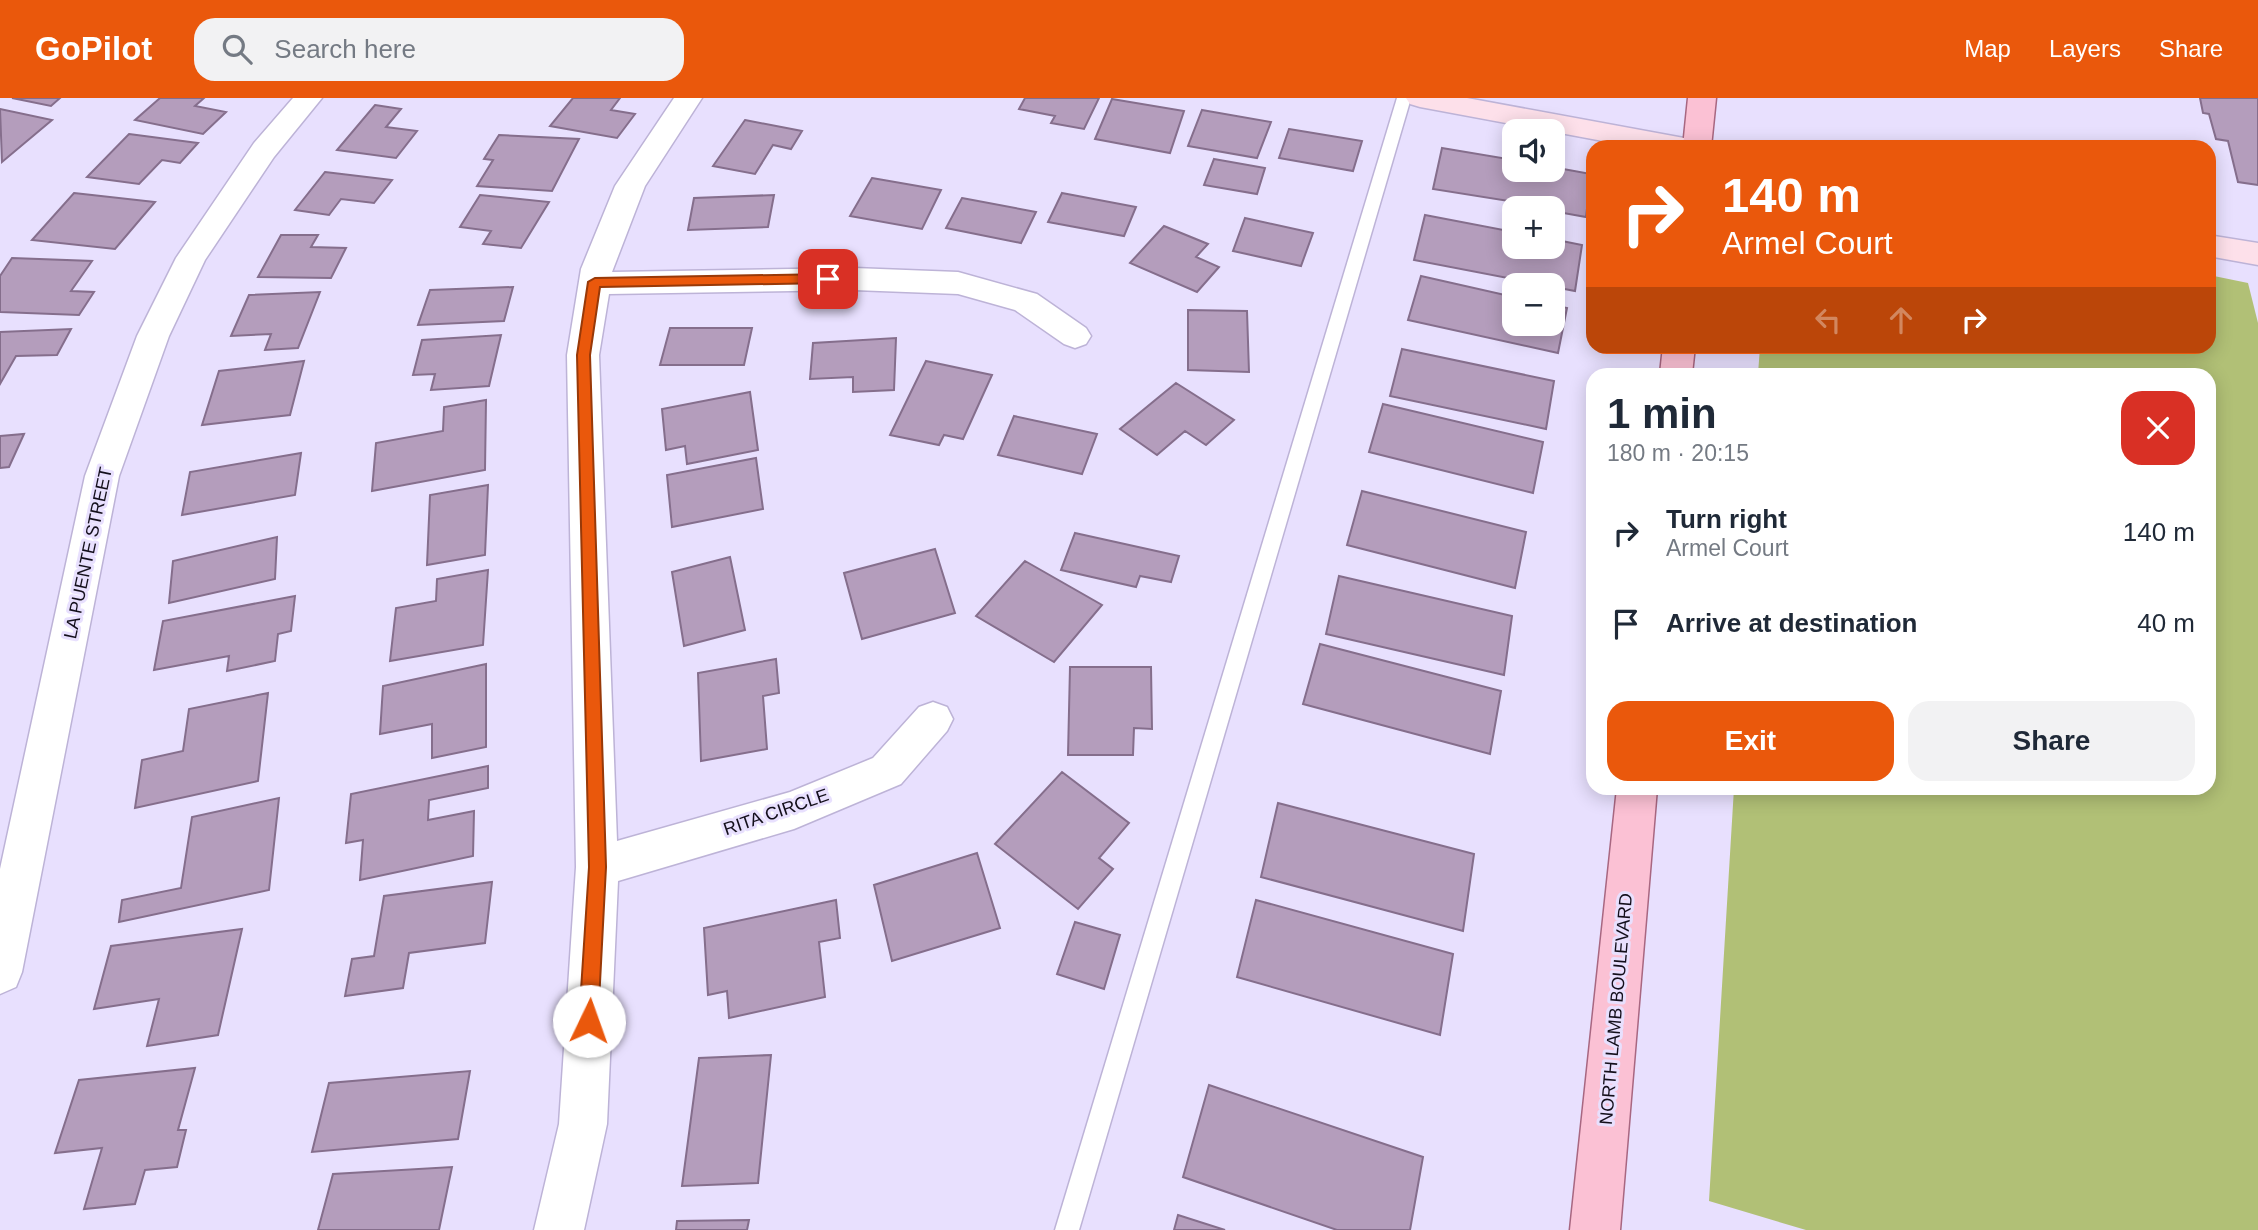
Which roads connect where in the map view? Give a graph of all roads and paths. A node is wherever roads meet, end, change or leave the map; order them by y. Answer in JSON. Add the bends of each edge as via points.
{"nodes":[{"id":1,"x":308,"y":98,"type":"edge"},
{"id":2,"x":688,"y":98,"type":"edge"},
{"id":3,"x":1404,"y":98,"type":"edge"},
{"id":4,"x":1420,"y":98,"type":"edge"},
{"id":5,"x":1702,"y":98,"type":"edge"},
{"id":6,"x":1646,"y":140,"type":"edge"},
{"id":7,"x":1699,"y":140,"type":"edge"},
{"id":8,"x":2216,"y":246,"type":"edge"},
{"id":9,"x":2258,"y":254,"type":"edge"},
{"id":10,"x":595,"y":282,"type":"junction"},
{"id":11,"x":1075,"y":336,"type":"dead end"},
{"id":12,"x":933,"y":719,"type":"dead end"},
{"id":13,"x":1636,"y":795,"type":"edge"},
{"id":14,"x":597,"y":867,"type":"junction"},
{"id":15,"x":0,"y":972,"type":"edge"},
{"id":16,"x":559,"y":1230,"type":"edge"},
{"id":17,"x":1067,"y":1230,"type":"edge"},
{"id":18,"x":1595,"y":1230,"type":"edge"}],
"edges":[{"from":1,"to":15,"type":"street","name":"LA PUENTE STREET","via":[[264,150],[191,258],[153,336],[102,476]]},
{"from":2,"to":10,"type":"street","via":[[631,186]]},
{"from":3,"to":17,"type":"lane"},
{"from":4,"to":6,"type":"street"},
{"from":5,"to":7,"type":"main road"},
{"from":8,"to":9,"type":"street"},
{"from":10,"to":11,"type":"street","via":[[854,279],[958,283],[1026,302]]},
{"from":10,"to":14,"type":"street","via":[[583,355]]},
{"from":12,"to":14,"type":"street","name":"RITA CIRCLE","via":[[887,771],[794,810]]},
{"from":13,"to":18,"type":"main road","name":"NORTH LAMB BOULEVARD"},
{"from":14,"to":16,"type":"street","via":[[583,1124]]}]}
